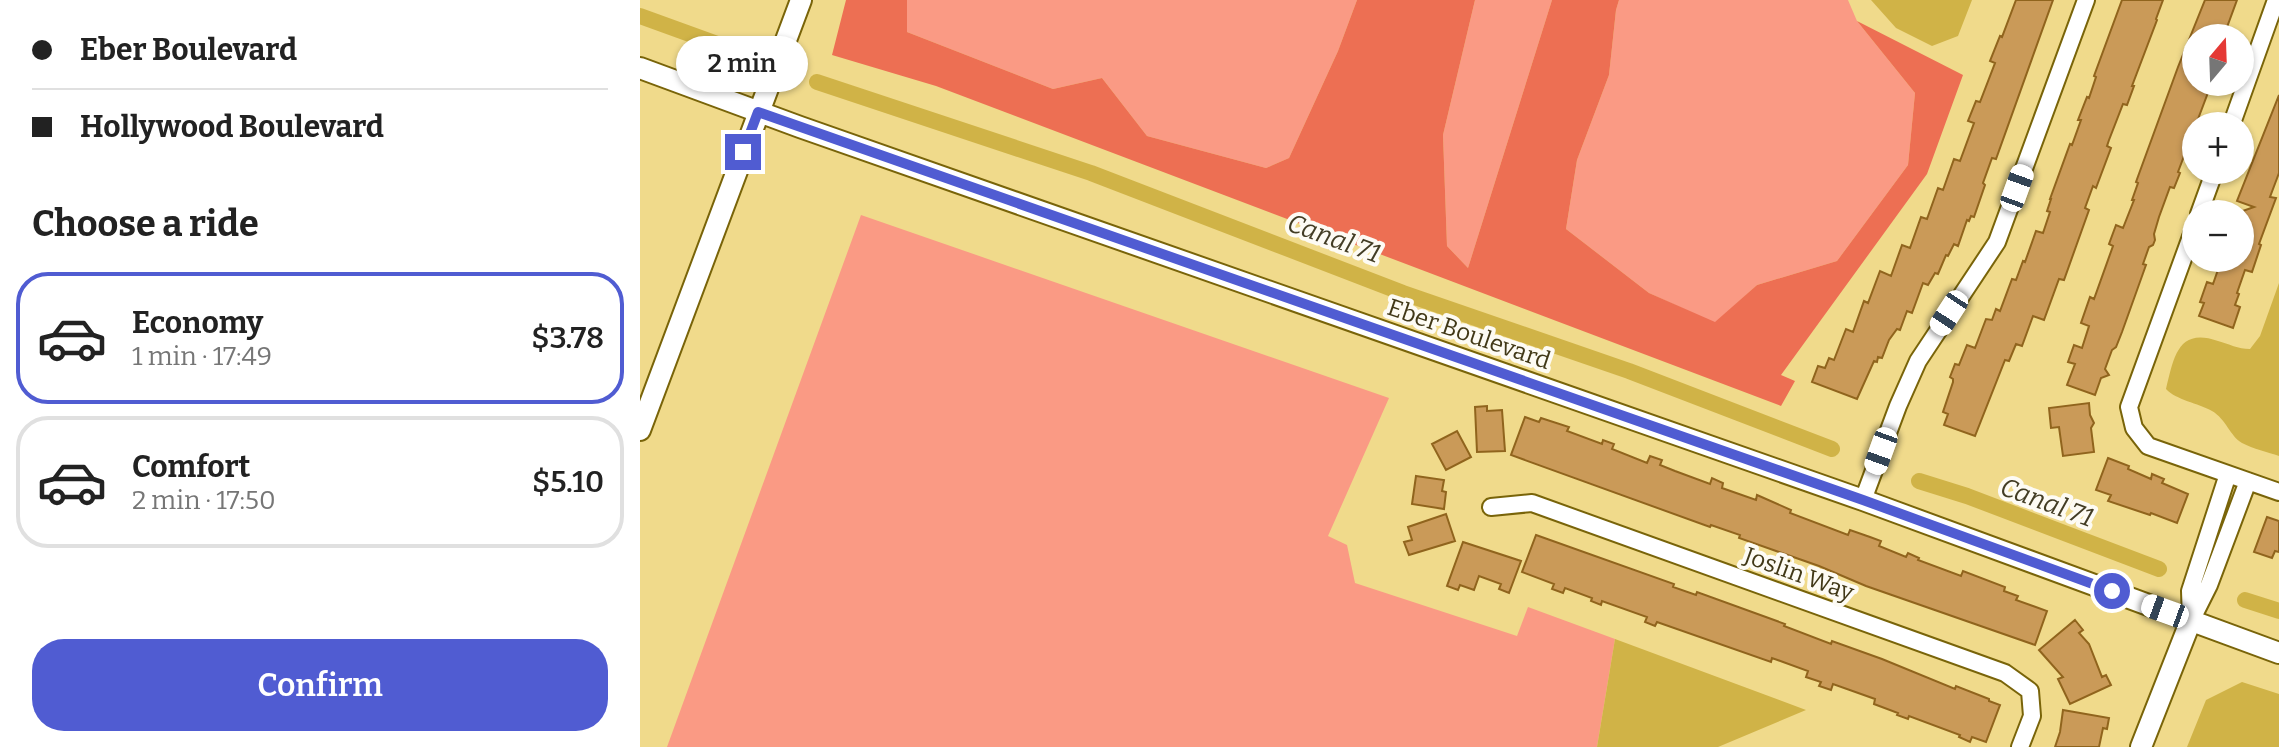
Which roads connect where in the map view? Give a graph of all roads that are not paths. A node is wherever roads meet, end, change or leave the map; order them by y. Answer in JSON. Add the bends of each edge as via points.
{"nodes":[{"id":1,"x":801,"y":0,"type":"edge"},
{"id":2,"x":2086,"y":0,"type":"edge"},
{"id":3,"x":2276,"y":0,"type":"edge"},
{"id":4,"x":640,"y":68,"type":"edge"},
{"id":5,"x":758,"y":112,"type":"junction"},
{"id":6,"x":2236,"y":112,"type":"edge"},
{"id":7,"x":2182,"y":261,"type":"edge"},
{"id":8,"x":640,"y":430,"type":"edge"},
{"id":9,"x":2228,"y":474,"type":"junction"},
{"id":10,"x":2248,"y":481,"type":"junction"},
{"id":11,"x":2279,"y":492,"type":"edge"},
{"id":12,"x":1863,"y":500,"type":"junction"},
{"id":13,"x":1491,"y":507,"type":"dead end"},
{"id":14,"x":2191,"y":620,"type":"junction"},
{"id":15,"x":2279,"y":653,"type":"edge"},
{"id":16,"x":2020,"y":747,"type":"edge"},
{"id":17,"x":2141,"y":747,"type":"edge"}],
"edges":[{"from":1,"to":5,"type":"street"},
{"from":2,"to":12,"type":"street","via":[[1997,242],[1918,361]]},
{"from":3,"to":6,"type":"street"},
{"from":4,"to":5,"type":"street","name":"Eber Boulevard"},
{"from":5,"to":8,"type":"street"},
{"from":5,"to":12,"type":"street","name":"Eber Boulevard"},
{"from":7,"to":9,"type":"street","via":[[2129,407],[2134,428],[2148,446]]},
{"from":9,"to":10,"type":"street"},
{"from":9,"to":14,"type":"street","via":[[2190,591]]},
{"from":10,"to":11,"type":"street"},
{"from":10,"to":14,"type":"street"},
{"from":12,"to":14,"type":"street","name":"Eber Boulevard"},
{"from":13,"to":16,"type":"street","name":"Joslin Way","via":[[1532,503],[2005,673],[2030,691],[2032,716]]},
{"from":14,"to":15,"type":"street","name":"Eber Boulevard"},
{"from":14,"to":17,"type":"street"}]}
